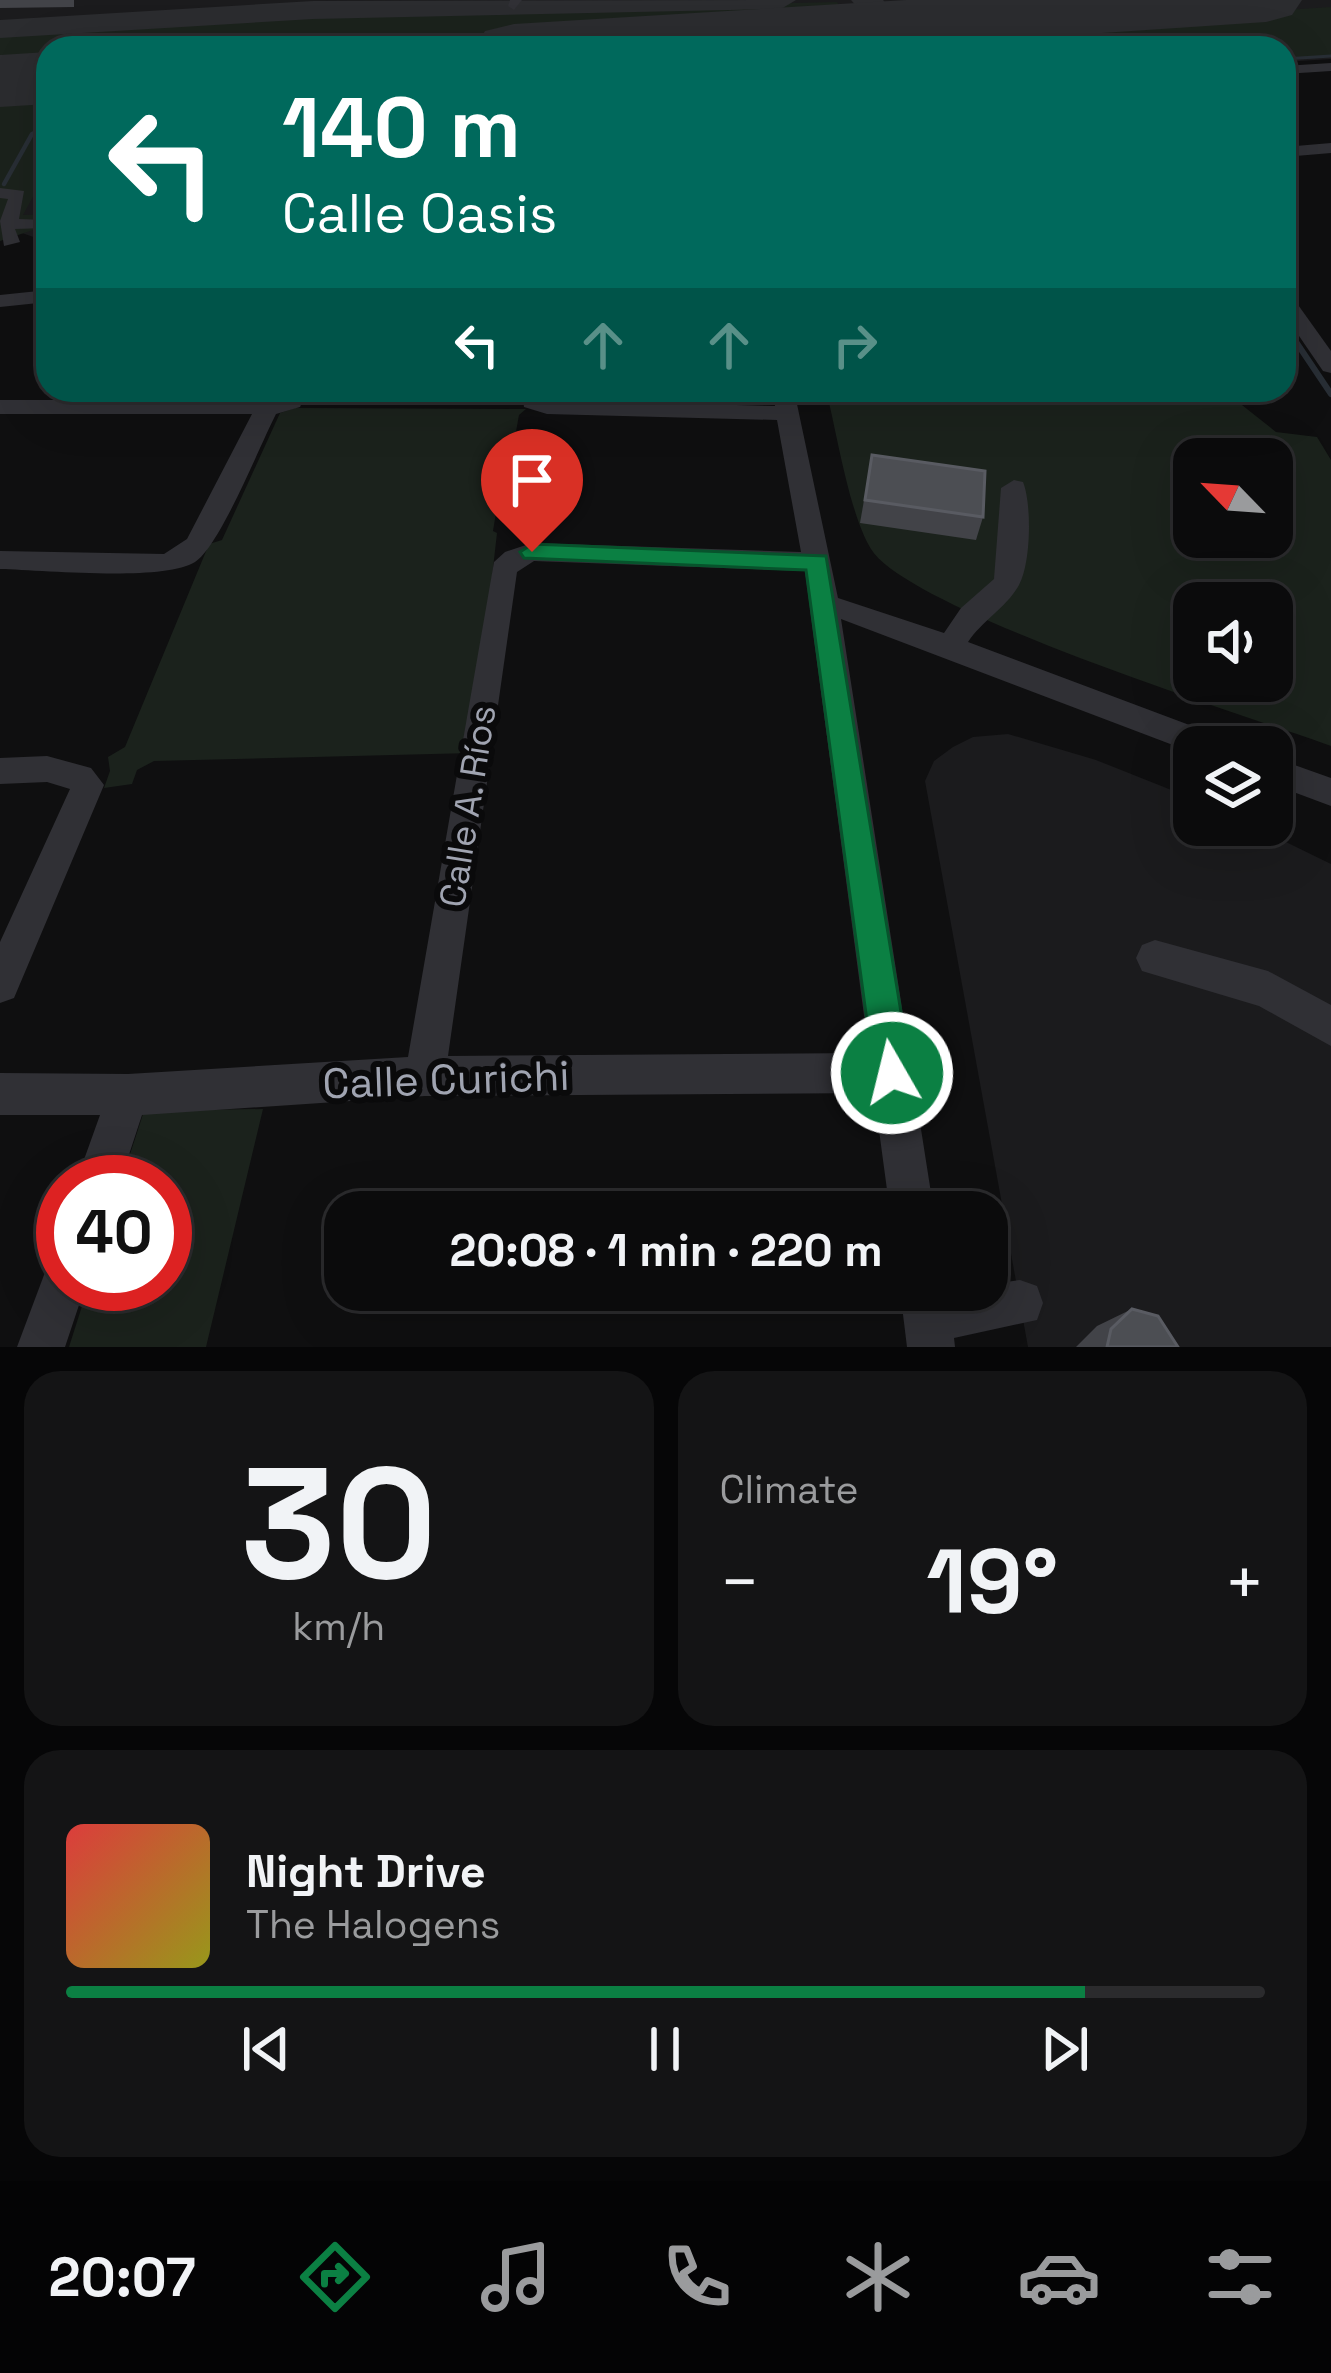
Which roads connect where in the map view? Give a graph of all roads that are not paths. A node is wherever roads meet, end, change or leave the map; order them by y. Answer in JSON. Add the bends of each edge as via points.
{"nodes":[{"id":1,"x":1331,"y":67,"type":"edge"},
{"id":2,"x":1296,"y":69,"type":"edge"},
{"id":3,"x":1331,"y":148,"type":"edge"},
{"id":4,"x":1296,"y":151,"type":"edge"},
{"id":5,"x":0,"y":193,"type":"edge"},
{"id":6,"x":36,"y":226,"type":"edge"},
{"id":7,"x":36,"y":298,"type":"edge"},
{"id":8,"x":0,"y":302,"type":"edge"},
{"id":9,"x":1296,"y":308,"type":"edge"},
{"id":10,"x":1296,"y":316,"type":"edge"},
{"id":11,"x":1331,"y":317,"type":"edge"},
{"id":12,"x":1331,"y":366,"type":"edge"},
{"id":13,"x":204,"y":402,"type":"edge"},
{"id":14,"x":284,"y":402,"type":"edge"},
{"id":15,"x":541,"y":402,"type":"edge"},
{"id":16,"x":784,"y":402,"type":"edge"},
{"id":17,"x":0,"y":407,"type":"edge"},
{"id":18,"x":1014,"y":488,"type":"dead end"},
{"id":19,"x":0,"y":560,"type":"edge"},
{"id":20,"x":817,"y":562,"type":"junction"},
{"id":21,"x":824,"y":604,"type":"junction"},
{"id":22,"x":950,"y":647,"type":"junction"},
{"id":23,"x":1173,"y":732,"type":"edge"},
{"id":24,"x":0,"y":771,"type":"edge"},
{"id":25,"x":1293,"y":778,"type":"edge"},
{"id":26,"x":1331,"y":792,"type":"edge"},
{"id":27,"x":1155,"y":958,"type":"dead end"},
{"id":28,"x":0,"y":985,"type":"edge"},
{"id":29,"x":1331,"y":1027,"type":"edge"},
{"id":30,"x":892,"y":1073,"type":"junction"},
{"id":31,"x":425,"y":1076,"type":"junction"},
{"id":32,"x":0,"y":1094,"type":"edge"},
{"id":33,"x":128,"y":1095,"type":"junction"},
{"id":34,"x":107,"y":1155,"type":"edge"},
{"id":35,"x":909,"y":1191,"type":"edge"},
{"id":36,"x":1020,"y":1303,"type":"dead end"},
{"id":37,"x":53,"y":1311,"type":"edge"},
{"id":38,"x":927,"y":1318,"type":"edge"},
{"id":39,"x":41,"y":1347,"type":"edge"}],
"edges":[{"from":1,"to":2,"type":"street"},
{"from":3,"to":4,"type":"street"},
{"from":5,"to":6,"type":"street","via":[[18,195],[11,233]]},
{"from":7,"to":8,"type":"street"},
{"from":9,"to":11,"type":"street"},
{"from":10,"to":12,"type":"street"},
{"from":13,"to":17,"type":"street"},
{"from":14,"to":19,"type":"street","via":[[185,556]]},
{"from":15,"to":16,"type":"street"},
{"from":16,"to":20,"type":"street"},
{"from":18,"to":22,"type":"street","via":[[1006,584]]},
{"from":20,"to":21,"type":"street"},
{"from":20,"to":31,"type":"street","name":"Calle A. Ríos","via":[[532,552],[504,569]]},
{"from":21,"to":22,"type":"street"},
{"from":21,"to":30,"type":"street"},
{"from":22,"to":23,"type":"street"},
{"from":24,"to":28,"type":"street","via":[[78,773],[88,785]]},
{"from":25,"to":26,"type":"street"},
{"from":27,"to":29,"type":"street","via":[[1268,990]]},
{"from":30,"to":31,"type":"street","name":"Calle Curichi"},
{"from":30,"to":35,"type":"street"},
{"from":31,"to":33,"type":"street","name":"Calle Curichi"},
{"from":32,"to":33,"type":"street","name":"Calle Curichi"},
{"from":33,"to":34,"type":"street"},
{"from":36,"to":38,"type":"street"},
{"from":37,"to":39,"type":"street"}]}
